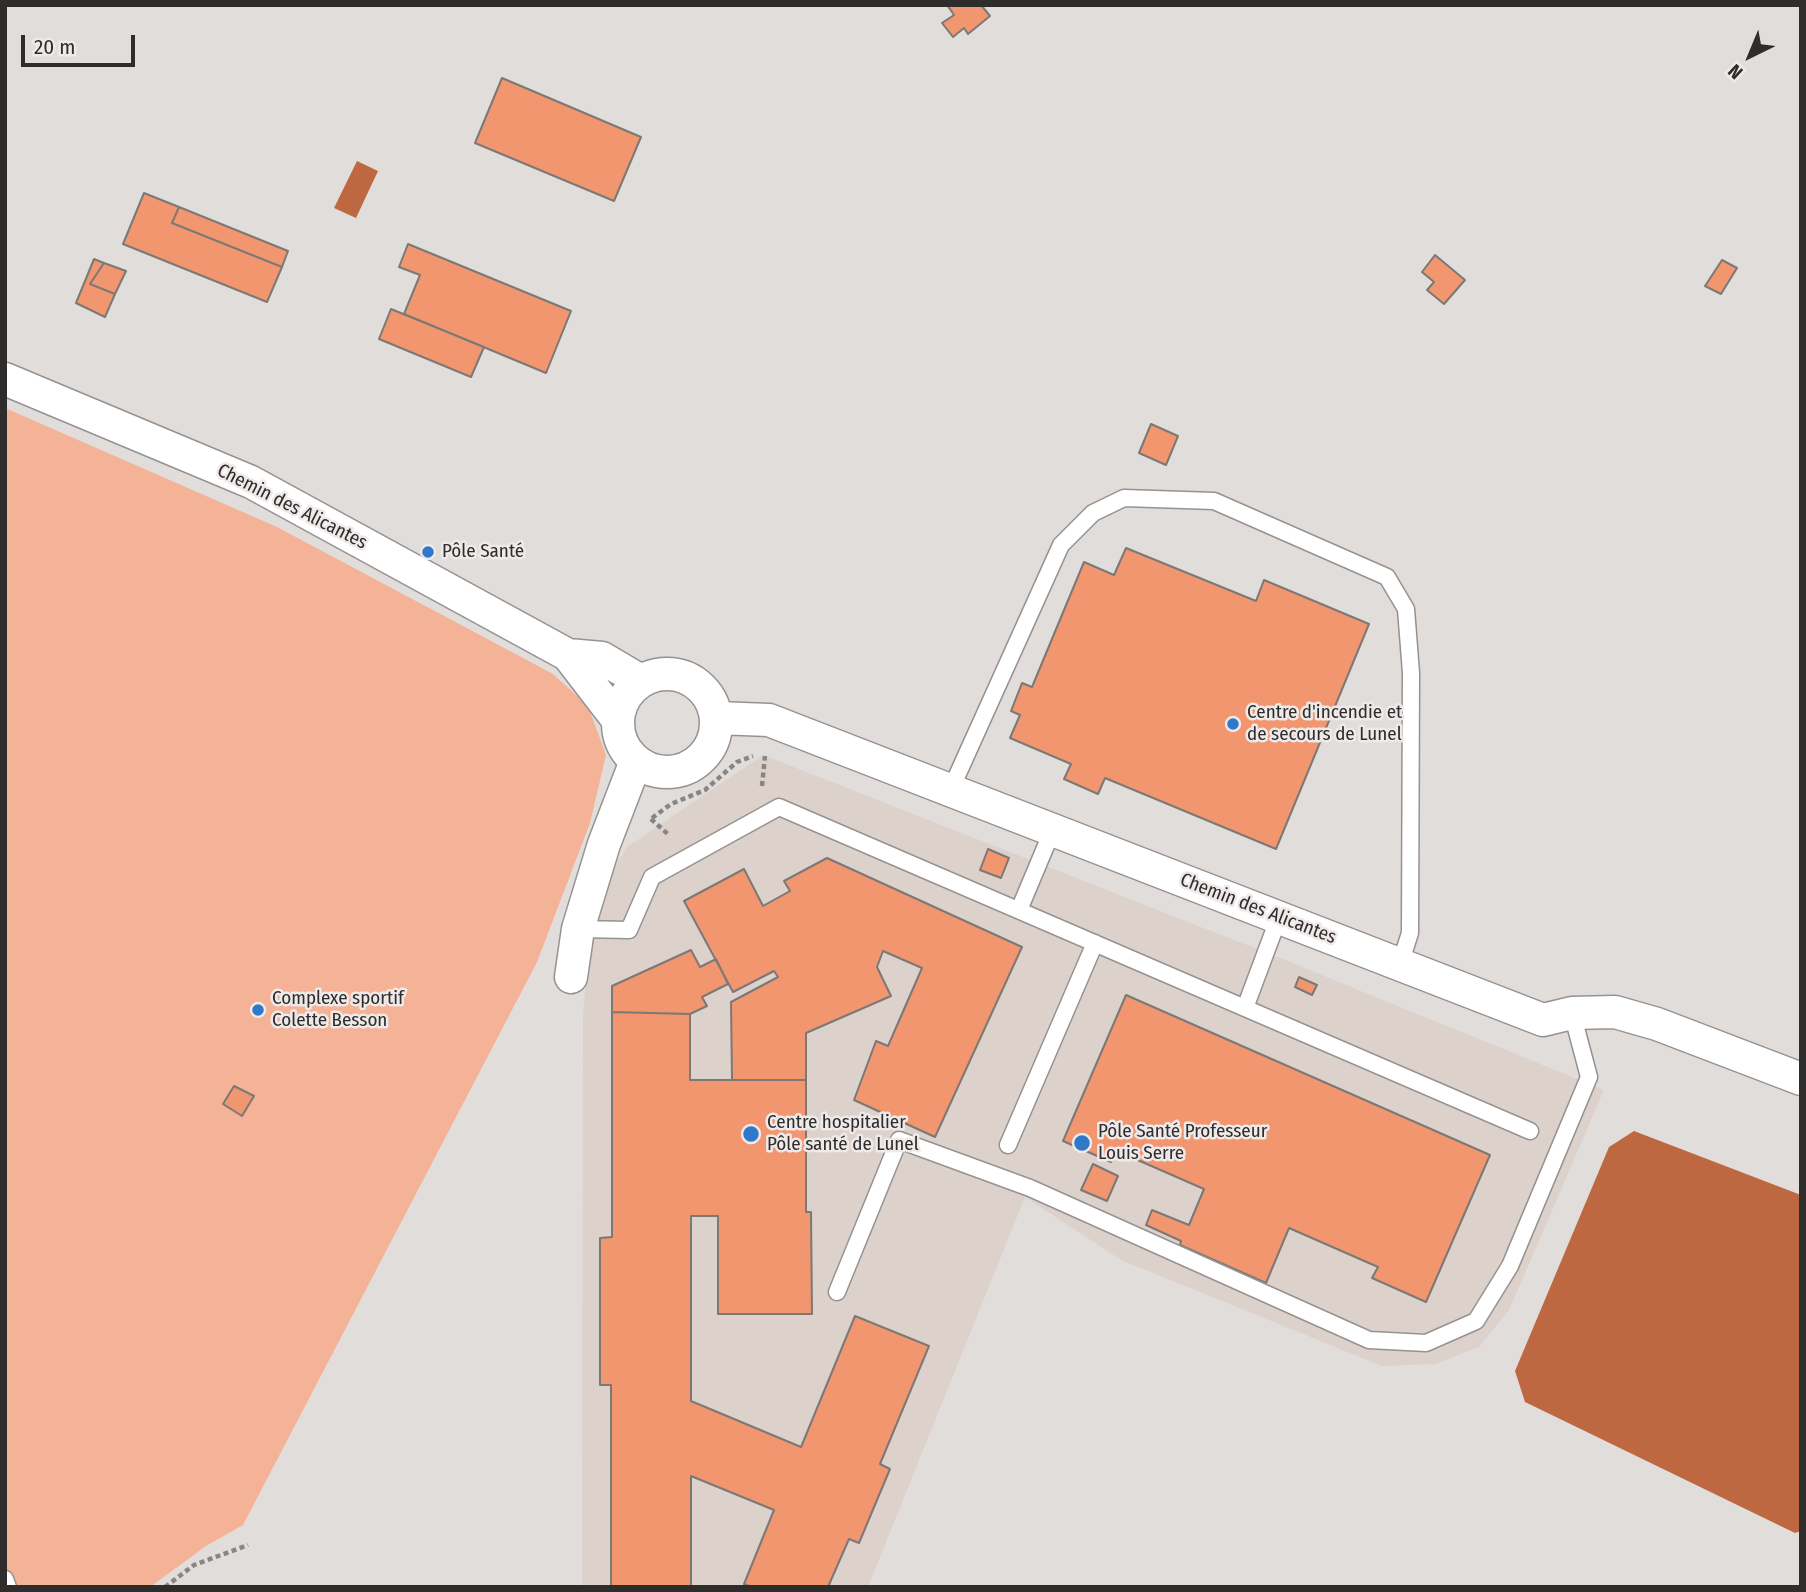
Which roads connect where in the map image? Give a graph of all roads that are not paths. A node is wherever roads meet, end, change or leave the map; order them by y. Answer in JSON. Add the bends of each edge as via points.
{"nodes":[{"id":1,"x":5,"y":379,"type":"edge"},
{"id":2,"x":568,"y":656,"type":"junction"},
{"id":3,"x":641,"y":681,"type":"junction"},
{"id":4,"x":717,"y":718,"type":"junction"},
{"id":5,"x":618,"y":720,"type":"junction"},
{"id":6,"x":636,"y":761,"type":"junction"},
{"id":7,"x":951,"y":789,"type":"junction"},
{"id":8,"x":1053,"y":828,"type":"junction"},
{"id":9,"x":1019,"y":911,"type":"junction"},
{"id":10,"x":1279,"y":917,"type":"junction"},
{"id":11,"x":578,"y":929,"type":"junction"},
{"id":12,"x":1095,"y":943,"type":"junction"},
{"id":13,"x":1400,"y":964,"type":"junction"},
{"id":14,"x":571,"y":977,"type":"dead end"},
{"id":15,"x":1245,"y":1008,"type":"junction"},
{"id":16,"x":1572,"y":1013,"type":"junction"},
{"id":17,"x":1801,"y":1079,"type":"edge"},
{"id":18,"x":1530,"y":1131,"type":"dead end"},
{"id":19,"x":1008,"y":1145,"type":"dead end"},
{"id":20,"x":837,"y":1292,"type":"dead end"},
{"id":21,"x":5,"y":1579,"type":"edge"},
{"id":22,"x":8,"y":1587,"type":"edge"}],
"edges":[{"from":1,"to":2,"type":"street","name":"Chemin des Alicantes","via":[[251,482]]},
{"from":2,"to":3,"type":"street","name":"Chemin des Alicantes","via":[[603,658]]},
{"from":2,"to":5,"type":"street","name":"Chemin des Alicantes"},
{"from":3,"to":4,"type":"street","via":[[674,674],[689,679],[703,689]]},
{"from":3,"to":5,"type":"street","via":[[621,704]]},
{"from":4,"to":6,"type":"street","via":[[712,743],[698,762],[683,770],[666,773]]},
{"from":4,"to":7,"type":"street","name":"Chemin des Alicantes","via":[[769,720]]},
{"from":5,"to":6,"type":"street","via":[[619,736]]},
{"from":6,"to":11,"type":"street"},
{"from":7,"to":8,"type":"street","name":"Chemin des Alicantes"},
{"from":7,"to":13,"type":"lane","via":[[1061,545],[1093,513],[1124,498],[1214,501],[1387,577],[1406,609],[1411,673],[1410,933]]},
{"from":8,"to":9,"type":"lane"},
{"from":8,"to":10,"type":"street","name":"Chemin des Alicantes"},
{"from":9,"to":11,"type":"lane","via":[[779,807],[652,877],[629,930]]},
{"from":9,"to":12,"type":"lane"},
{"from":10,"to":13,"type":"street","name":"Chemin des Alicantes"},
{"from":10,"to":15,"type":"lane"},
{"from":11,"to":14,"type":"street"},
{"from":12,"to":15,"type":"lane"},
{"from":12,"to":19,"type":"lane"},
{"from":13,"to":16,"type":"street","name":"Chemin des Alicantes","via":[[1543,1020]]},
{"from":15,"to":18,"type":"lane"},
{"from":16,"to":17,"type":"street","name":"Chemin des Alicantes","via":[[1615,1012],[1657,1024]]},
{"from":16,"to":20,"type":"lane","via":[[1589,1077],[1510,1266],[1476,1321],[1426,1343],[1368,1340],[1030,1188],[899,1140]]},
{"from":21,"to":22,"type":"lane"}]}
